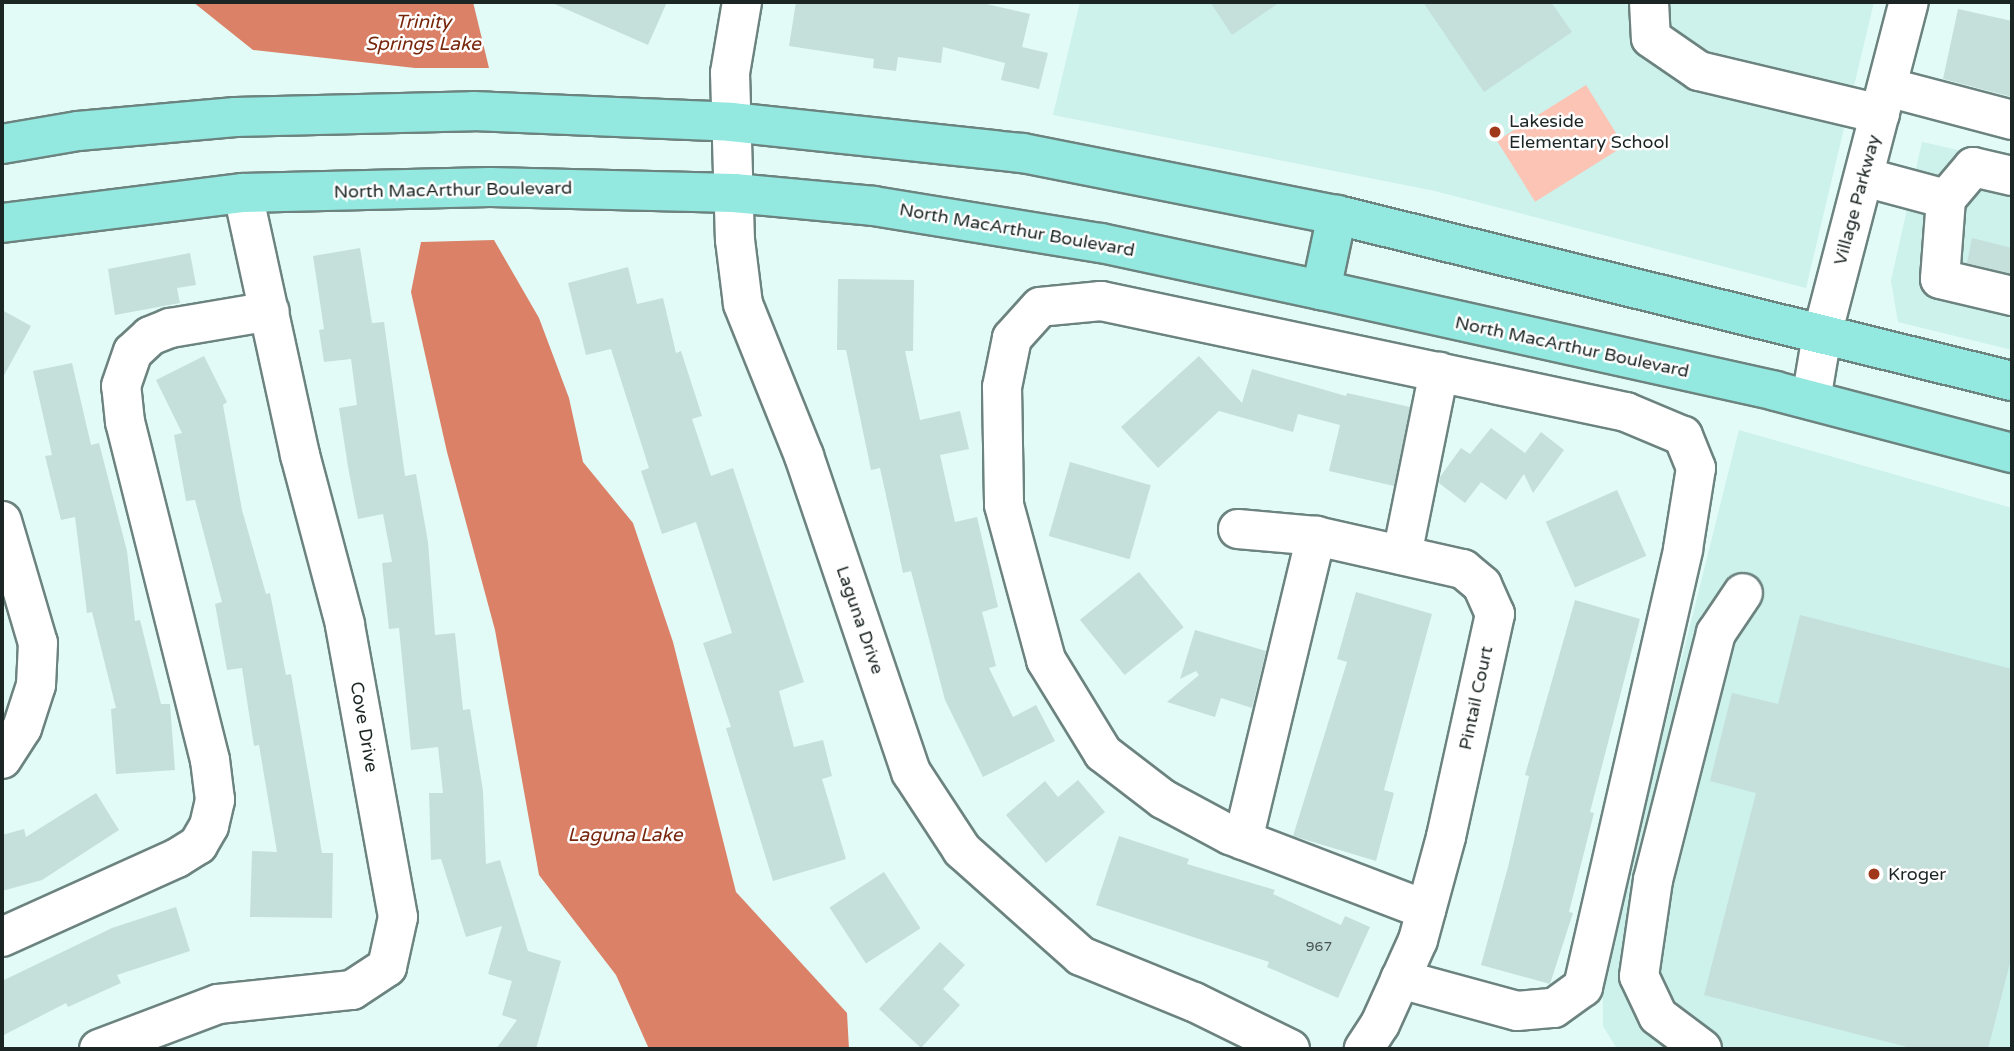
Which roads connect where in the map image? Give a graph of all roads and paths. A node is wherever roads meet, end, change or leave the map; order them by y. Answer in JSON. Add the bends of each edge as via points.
{"nodes":[{"id":1,"x":741,"y":2,"type":"edge"},
{"id":2,"x":1649,"y":2,"type":"edge"},
{"id":3,"x":1909,"y":2,"type":"edge"},
{"id":4,"x":1883,"y":100,"type":"junction"},
{"id":5,"x":2012,"y":120,"type":"edge"},
{"id":6,"x":731,"y":122,"type":"junction"},
{"id":7,"x":2,"y":144,"type":"edge"},
{"id":8,"x":1864,"y":177,"type":"junction"},
{"id":9,"x":2012,"y":177,"type":"edge"},
{"id":10,"x":243,"y":193,"type":"junction"},
{"id":11,"x":734,"y":194,"type":"junction"},
{"id":12,"x":1947,"y":200,"type":"junction"},
{"id":13,"x":1337,"y":215,"type":"junction"},
{"id":14,"x":2,"y":223,"type":"edge"},
{"id":15,"x":1321,"y":290,"type":"junction"},
{"id":16,"x":2012,"y":296,"type":"edge"},
{"id":17,"x":270,"y":311,"type":"junction"},
{"id":18,"x":1822,"y":335,"type":"junction"},
{"id":19,"x":1439,"y":372,"type":"junction"},
{"id":20,"x":2012,"y":381,"type":"edge"},
{"id":21,"x":1811,"y":400,"type":"junction"},
{"id":22,"x":2012,"y":453,"type":"edge"},
{"id":23,"x":2,"y":521,"type":"edge"},
{"id":24,"x":1238,"y":529,"type":"dead end"},
{"id":25,"x":1316,"y":536,"type":"junction"},
{"id":26,"x":1402,"y":555,"type":"junction"},
{"id":27,"x":1743,"y":593,"type":"dead end"},
{"id":28,"x":2,"y":760,"type":"edge"},
{"id":29,"x":1243,"y":840,"type":"junction"},
{"id":30,"x":1426,"y":910,"type":"junction"},
{"id":31,"x":2,"y":937,"type":"edge"},
{"id":32,"x":1400,"y":979,"type":"junction"},
{"id":33,"x":99,"y":1049,"type":"edge"},
{"id":34,"x":1290,"y":1049,"type":"edge"},
{"id":35,"x":1364,"y":1049,"type":"edge"},
{"id":36,"x":1702,"y":1049,"type":"edge"}],
"edges":[{"from":1,"to":6,"type":"street","name":"Laguna Drive","via":[[730,73]]},
{"from":2,"to":4,"type":"street","via":[[1651,38],[1699,71]]},
{"from":3,"to":4,"type":"street","name":"Village Parkway"},
{"from":4,"to":5,"type":"street"},
{"from":4,"to":8,"type":"street","name":"Village Parkway"},
{"from":6,"to":7,"type":"main road","via":[[473,111],[235,117],[78,131]]},
{"from":6,"to":11,"type":"street","name":"Laguna Drive"},
{"from":6,"to":13,"type":"main road","via":[[1075,161]]},
{"from":8,"to":12,"type":"street"},
{"from":8,"to":18,"type":"street","name":"Village Parkway"},
{"from":9,"to":12,"type":"street","via":[[1973,167]]},
{"from":10,"to":11,"type":"main road","name":"North MacArthur Boulevard","via":[[534,187]]},
{"from":10,"to":14,"type":"main road","name":"North MacArthur Boulevard"},
{"from":10,"to":17,"type":"street","name":"Cove Drive"},
{"from":11,"to":15,"type":"main road","name":"North MacArthur Boulevard","via":[[874,206],[1101,243]]},
{"from":11,"to":34,"type":"street","name":"Laguna Drive","via":[[743,304],[804,456],[918,783],[962,850],[1081,956],[1194,1002]]},
{"from":12,"to":16,"type":"street","via":[[1940,279]]},
{"from":13,"to":15,"type":"main road"},
{"from":13,"to":18,"type":"main road"},
{"from":15,"to":21,"type":"main road","name":"North MacArthur Boulevard"},
{"from":17,"to":31,"type":"street","via":[[170,328],[149,336],[133,352],[121,386],[125,422],[210,760],[215,800],[209,826],[198,845],[177,858]]},
{"from":17,"to":33,"type":"street","name":"Cove Drive","via":[[300,454],[345,624],[398,917],[387,967],[352,990],[218,1004]]},
{"from":18,"to":20,"type":"main road"},
{"from":18,"to":21,"type":"street","name":"Village Parkway"},
{"from":19,"to":26,"type":"street"},
{"from":19,"to":29,"type":"street","via":[[1101,300],[1040,307],[1012,338],[1002,387],[1004,505],[1046,660],[1103,752],[1163,799]]},
{"from":19,"to":32,"type":"street","via":[[1626,412],[1683,436],[1696,467],[1683,549],[1583,987],[1554,1008],[1517,1011]]},
{"from":21,"to":22,"type":"main road","name":"North MacArthur Boulevard"},
{"from":23,"to":28,"type":"street","via":[[38,643],[36,685],[22,729]]},
{"from":24,"to":25,"type":"street","name":"Pintail Court"},
{"from":25,"to":26,"type":"street","name":"Pintail Court"},
{"from":25,"to":29,"type":"street"},
{"from":26,"to":30,"type":"street","name":"Pintail Court","via":[[1463,569],[1482,585],[1494,614]]},
{"from":27,"to":36,"type":"street","via":[[1716,633],[1653,880],[1639,976],[1658,1016]]},
{"from":29,"to":30,"type":"street"},
{"from":30,"to":32,"type":"street","name":"Pintail Court"},
{"from":32,"to":35,"type":"street","name":"Pintail Court"}]}
